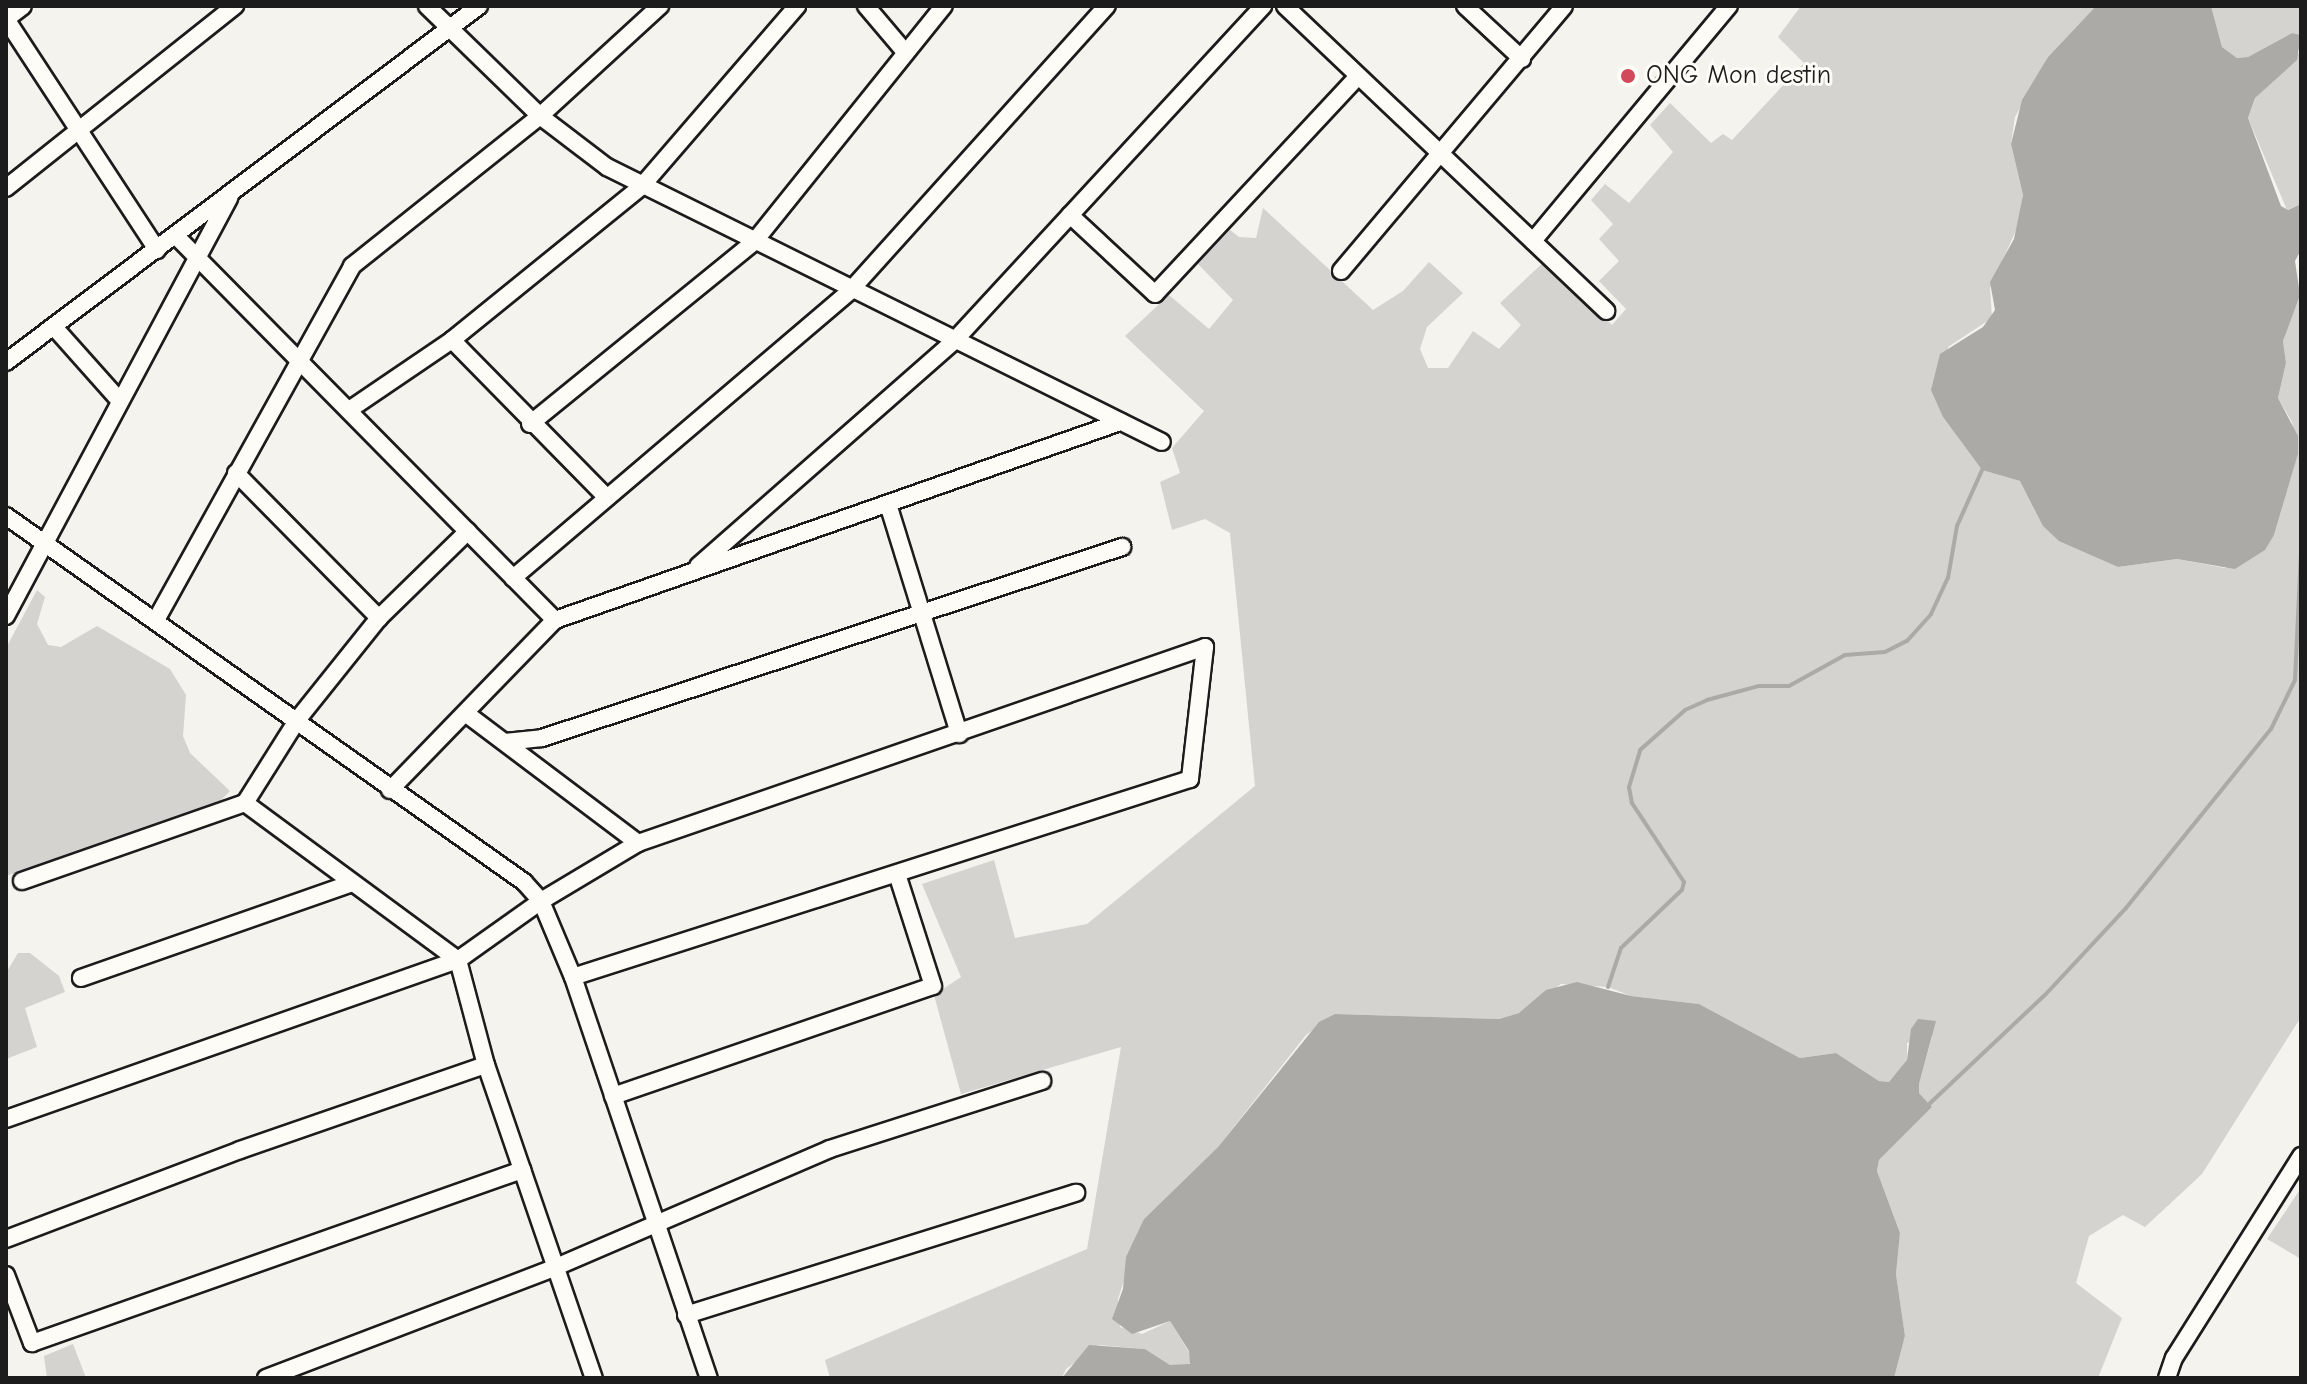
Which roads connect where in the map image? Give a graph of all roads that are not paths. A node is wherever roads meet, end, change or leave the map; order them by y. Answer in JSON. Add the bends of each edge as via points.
{"nodes":[{"id":1,"x":23,"y":6,"type":"edge"},
{"id":2,"x":235,"y":6,"type":"edge"},
{"id":3,"x":427,"y":6,"type":"edge"},
{"id":4,"x":479,"y":6,"type":"edge"},
{"id":5,"x":660,"y":6,"type":"edge"},
{"id":6,"x":797,"y":6,"type":"edge"},
{"id":7,"x":866,"y":6,"type":"edge"},
{"id":8,"x":944,"y":6,"type":"edge"},
{"id":9,"x":1107,"y":6,"type":"edge"},
{"id":10,"x":1263,"y":6,"type":"edge"},
{"id":11,"x":1285,"y":6,"type":"edge"},
{"id":12,"x":1465,"y":6,"type":"edge"},
{"id":13,"x":1564,"y":6,"type":"edge"},
{"id":14,"x":1729,"y":6,"type":"edge"},
{"id":15,"x":6,"y":19,"type":"edge"},
{"id":16,"x":452,"y":26,"type":"junction"},
{"id":17,"x":905,"y":52,"type":"junction"},
{"id":18,"x":1522,"y":59,"type":"junction"},
{"id":19,"x":1358,"y":76,"type":"junction"},
{"id":20,"x":540,"y":116,"type":"junction"},
{"id":21,"x":75,"y":130,"type":"junction"},
{"id":22,"x":1442,"y":155,"type":"junction"},
{"id":23,"x":641,"y":187,"type":"junction"},
{"id":24,"x":6,"y":188,"type":"edge"},
{"id":25,"x":231,"y":194,"type":"junction"},
{"id":26,"x":1070,"y":215,"type":"junction"},
{"id":27,"x":176,"y":236,"type":"junction"},
{"id":28,"x":1533,"y":241,"type":"junction"},
{"id":29,"x":754,"y":242,"type":"junction"},
{"id":30,"x":157,"y":250,"type":"junction"},
{"id":31,"x":199,"y":257,"type":"junction"},
{"id":32,"x":1341,"y":271,"type":"dead end"},
{"id":33,"x":850,"y":291,"type":"junction"},
{"id":34,"x":1606,"y":311,"type":"dead end"},
{"id":35,"x":54,"y":327,"type":"junction"},
{"id":36,"x":452,"y":340,"type":"junction"},
{"id":37,"x":954,"y":341,"type":"junction"},
{"id":38,"x":300,"y":360,"type":"junction"},
{"id":39,"x":6,"y":362,"type":"edge"},
{"id":40,"x":120,"y":401,"type":"junction"},
{"id":41,"x":349,"y":410,"type":"junction"},
{"id":42,"x":1120,"y":422,"type":"junction"},
{"id":43,"x":530,"y":424,"type":"junction"},
{"id":44,"x":1162,"y":442,"type":"dead end"},
{"id":45,"x":236,"y":473,"type":"junction"},
{"id":46,"x":607,"y":498,"type":"junction"},
{"id":47,"x":888,"y":504,"type":"junction"},
{"id":48,"x":6,"y":516,"type":"edge"},
{"id":49,"x":468,"y":531,"type":"junction"},
{"id":50,"x":43,"y":541,"type":"junction"},
{"id":51,"x":1122,"y":547,"type":"dead end"},
{"id":52,"x":691,"y":573,"type":"junction"},
{"id":53,"x":513,"y":578,"type":"junction"},
{"id":54,"x":6,"y":616,"type":"edge"},
{"id":55,"x":923,"y":616,"type":"junction"},
{"id":56,"x":379,"y":618,"type":"junction"},
{"id":57,"x":156,"y":620,"type":"junction"},
{"id":58,"x":555,"y":620,"type":"junction"},
{"id":59,"x":468,"y":715,"type":"junction"},
{"id":60,"x":298,"y":719,"type":"junction"},
{"id":61,"x":959,"y":734,"type":"junction"},
{"id":62,"x":505,"y":742,"type":"junction"},
{"id":63,"x":390,"y":790,"type":"junction"},
{"id":64,"x":245,"y":803,"type":"junction"},
{"id":65,"x":638,"y":843,"type":"junction"},
{"id":66,"x":898,"y":877,"type":"junction"},
{"id":67,"x":22,"y":881,"type":"dead end"},
{"id":68,"x":352,"y":883,"type":"junction"},
{"id":69,"x":541,"y":901,"type":"junction"},
{"id":70,"x":458,"y":960,"type":"junction"},
{"id":71,"x":573,"y":977,"type":"junction"},
{"id":72,"x":81,"y":978,"type":"dead end"},
{"id":73,"x":486,"y":1065,"type":"junction"},
{"id":74,"x":1042,"y":1081,"type":"dead end"},
{"id":75,"x":613,"y":1096,"type":"junction"},
{"id":76,"x":6,"y":1119,"type":"edge"},
{"id":77,"x":2301,"y":1156,"type":"edge"},
{"id":78,"x":522,"y":1170,"type":"junction"},
{"id":79,"x":1076,"y":1193,"type":"dead end"},
{"id":80,"x":657,"y":1223,"type":"junction"},
{"id":81,"x":6,"y":1239,"type":"edge"},
{"id":82,"x":556,"y":1267,"type":"junction"},
{"id":83,"x":6,"y":1275,"type":"edge"},
{"id":84,"x":686,"y":1315,"type":"junction"},
{"id":85,"x":266,"y":1378,"type":"edge"},
{"id":86,"x":594,"y":1378,"type":"edge"},
{"id":87,"x":709,"y":1378,"type":"edge"},
{"id":88,"x":2167,"y":1378,"type":"edge"}],
"edges":[{"from":1,"to":15,"type":"street"},
{"from":2,"to":21,"type":"street"},
{"from":3,"to":16,"type":"street"},
{"from":4,"to":16,"type":"street"},
{"from":5,"to":20,"type":"street"},
{"from":6,"to":23,"type":"street"},
{"from":7,"to":17,"type":"street"},
{"from":8,"to":17,"type":"street"},
{"from":9,"to":33,"type":"street"},
{"from":10,"to":26,"type":"street"},
{"from":11,"to":19,"type":"street"},
{"from":12,"to":18,"type":"street"},
{"from":13,"to":18,"type":"street"},
{"from":14,"to":28,"type":"street"},
{"from":15,"to":21,"type":"street"},
{"from":16,"to":20,"type":"street"},
{"from":16,"to":25,"type":"street"},
{"from":17,"to":29,"type":"street"},
{"from":18,"to":22,"type":"street"},
{"from":19,"to":22,"type":"street"},
{"from":19,"to":26,"type":"street","via":[[1155,294]]},
{"from":20,"to":23,"type":"street"},
{"from":20,"to":38,"type":"street","via":[[352,266]]},
{"from":21,"to":24,"type":"street"},
{"from":21,"to":30,"type":"street"},
{"from":22,"to":28,"type":"street"},
{"from":22,"to":32,"type":"street"},
{"from":23,"to":29,"type":"street"},
{"from":23,"to":36,"type":"street"},
{"from":25,"to":27,"type":"street"},
{"from":25,"to":31,"type":"street"},
{"from":26,"to":37,"type":"street"},
{"from":27,"to":30,"type":"street"},
{"from":27,"to":31,"type":"street"},
{"from":28,"to":34,"type":"street"},
{"from":29,"to":33,"type":"street"},
{"from":29,"to":43,"type":"street"},
{"from":30,"to":35,"type":"street"},
{"from":31,"to":38,"type":"street"},
{"from":31,"to":40,"type":"street"},
{"from":33,"to":37,"type":"street"},
{"from":33,"to":46,"type":"street"},
{"from":35,"to":39,"type":"street"},
{"from":35,"to":40,"type":"street"},
{"from":36,"to":41,"type":"street"},
{"from":36,"to":43,"type":"street"},
{"from":37,"to":42,"type":"street"},
{"from":37,"to":52,"type":"street"},
{"from":38,"to":41,"type":"street"},
{"from":38,"to":45,"type":"street"},
{"from":40,"to":50,"type":"street"},
{"from":41,"to":49,"type":"street"},
{"from":42,"to":44,"type":"street"},
{"from":42,"to":47,"type":"street"},
{"from":43,"to":46,"type":"street"},
{"from":45,"to":56,"type":"street"},
{"from":45,"to":57,"type":"street"},
{"from":46,"to":53,"type":"street"},
{"from":47,"to":52,"type":"street"},
{"from":47,"to":55,"type":"street"},
{"from":48,"to":50,"type":"street"},
{"from":49,"to":53,"type":"street"},
{"from":49,"to":56,"type":"street"},
{"from":50,"to":54,"type":"street"},
{"from":50,"to":57,"type":"street"},
{"from":51,"to":55,"type":"street"},
{"from":52,"to":58,"type":"street"},
{"from":53,"to":58,"type":"street"},
{"from":55,"to":61,"type":"street"},
{"from":55,"to":62,"type":"street","via":[[542,738]]},
{"from":56,"to":60,"type":"street"},
{"from":57,"to":60,"type":"street"},
{"from":58,"to":59,"type":"street"},
{"from":59,"to":62,"type":"street"},
{"from":59,"to":63,"type":"street"},
{"from":60,"to":63,"type":"street"},
{"from":60,"to":64,"type":"street"},
{"from":61,"to":65,"type":"street"},
{"from":61,"to":66,"type":"street","via":[[1205,647],[1190,779]]},
{"from":62,"to":65,"type":"street"},
{"from":63,"to":69,"type":"street","via":[[524,882]]},
{"from":64,"to":67,"type":"street"},
{"from":64,"to":68,"type":"street"},
{"from":65,"to":69,"type":"street"},
{"from":66,"to":71,"type":"street"},
{"from":66,"to":75,"type":"street","via":[[933,986]]},
{"from":68,"to":70,"type":"street"},
{"from":68,"to":72,"type":"street"},
{"from":69,"to":70,"type":"street"},
{"from":69,"to":71,"type":"street"},
{"from":70,"to":73,"type":"street"},
{"from":70,"to":76,"type":"street"},
{"from":71,"to":75,"type":"street"},
{"from":73,"to":78,"type":"street"},
{"from":73,"to":81,"type":"street"},
{"from":74,"to":80,"type":"street","via":[[830,1149]]},
{"from":75,"to":80,"type":"street"},
{"from":77,"to":88,"type":"street","via":[[2174,1358]]},
{"from":78,"to":82,"type":"street"},
{"from":78,"to":83,"type":"street","via":[[32,1343]]},
{"from":79,"to":84,"type":"street"},
{"from":80,"to":82,"type":"street"},
{"from":80,"to":84,"type":"street"},
{"from":82,"to":85,"type":"street"},
{"from":82,"to":86,"type":"street"},
{"from":84,"to":87,"type":"street"}]}
